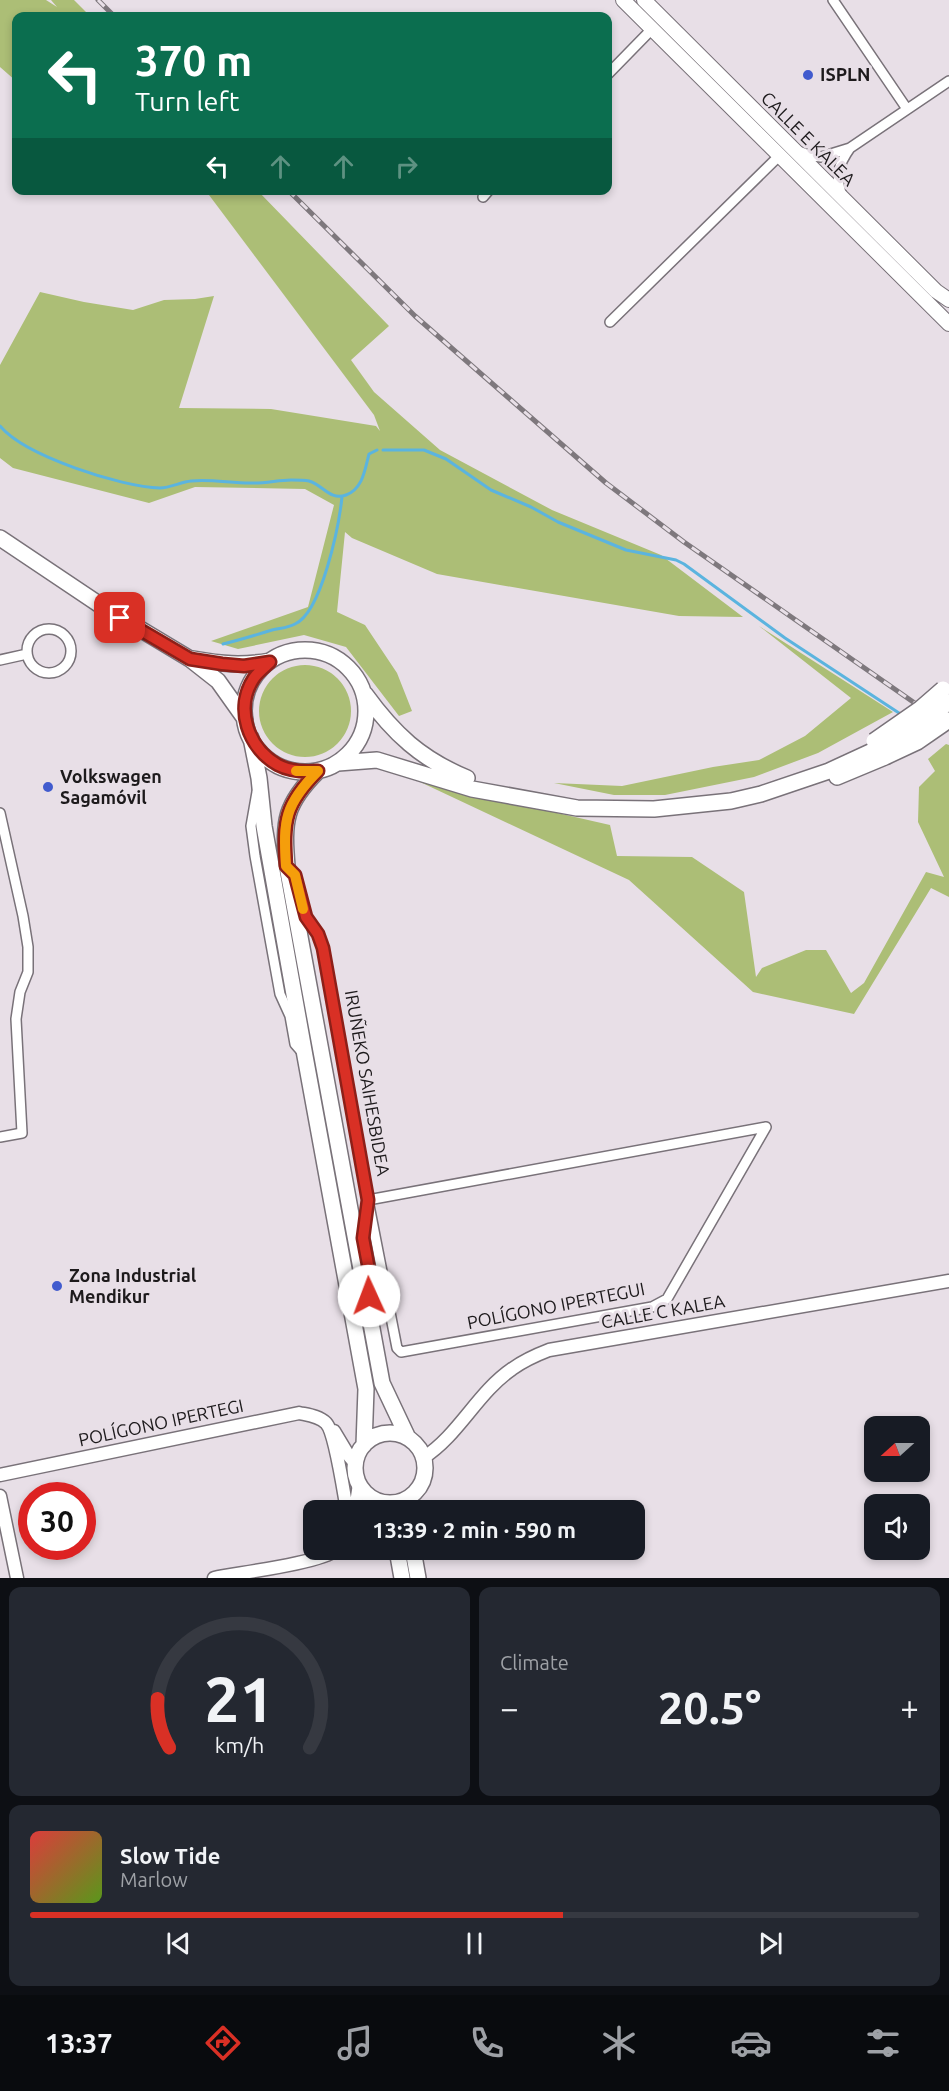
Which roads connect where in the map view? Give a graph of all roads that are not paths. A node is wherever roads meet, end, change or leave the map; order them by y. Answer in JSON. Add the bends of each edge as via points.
{"nodes":[{"id":1,"x":623,"y":0,"type":"edge"},
{"id":2,"x":644,"y":0,"type":"edge"},
{"id":3,"x":833,"y":0,"type":"edge"},
{"id":4,"x":652,"y":29,"type":"junction"},
{"id":5,"x":612,"y":70,"type":"edge"},
{"id":6,"x":949,"y":81,"type":"edge"},
{"id":7,"x":907,"y":109,"type":"junction"},
{"id":8,"x":850,"y":148,"type":"junction"},
{"id":9,"x":792,"y":149,"type":"junction"},
{"id":10,"x":779,"y":156,"type":"junction"},
{"id":11,"x":843,"y":199,"type":"junction"},
{"id":12,"x":949,"y":300,"type":"edge"},
{"id":13,"x":610,"y":322,"type":"dead end"},
{"id":14,"x":949,"y":324,"type":"edge"},
{"id":15,"x":0,"y":538,"type":"edge"},
{"id":16,"x":27,"y":654,"type":"junction"},
{"id":17,"x":190,"y":659,"type":"junction"},
{"id":18,"x":0,"y":660,"type":"edge"},
{"id":19,"x":270,"y":662,"type":"junction"},
{"id":20,"x":363,"y":691,"type":"junction"},
{"id":21,"x":947,"y":692,"type":"edge"},
{"id":22,"x":245,"y":719,"type":"junction"},
{"id":23,"x":949,"y":720,"type":"edge"},
{"id":24,"x":251,"y":738,"type":"junction"},
{"id":25,"x":880,"y":748,"type":"junction"},
{"id":26,"x":338,"y":764,"type":"junction"},
{"id":27,"x":318,"y":771,"type":"junction"},
{"id":28,"x":761,"y":794,"type":"junction"},
{"id":29,"x":509,"y":796,"type":"junction"},
{"id":30,"x":0,"y":813,"type":"edge"},
{"id":31,"x":286,"y":866,"type":"junction"},
{"id":32,"x":0,"y":1137,"type":"edge"},
{"id":33,"x":368,"y":1200,"type":"junction"},
{"id":34,"x":949,"y":1281,"type":"edge"},
{"id":35,"x":369,"y":1317,"type":"junction"},
{"id":36,"x":327,"y":1424,"type":"junction"},
{"id":37,"x":408,"y":1438,"type":"junction"},
{"id":38,"x":364,"y":1445,"type":"junction"},
{"id":39,"x":423,"y":1458,"type":"junction"},
{"id":40,"x":356,"y":1463,"type":"junction"},
{"id":41,"x":0,"y":1475,"type":"edge"},
{"id":42,"x":359,"y":1484,"type":"junction"},
{"id":43,"x":417,"y":1490,"type":"junction"},
{"id":44,"x":0,"y":1496,"type":"edge"},
{"id":45,"x":345,"y":1500,"type":"edge"},
{"id":46,"x":357,"y":1500,"type":"edge"},
{"id":47,"x":372,"y":1500,"type":"edge"},
{"id":48,"x":402,"y":1500,"type":"edge"},
{"id":49,"x":416,"y":1500,"type":"edge"},
{"id":50,"x":309,"y":1560,"type":"edge"},
{"id":51,"x":399,"y":1560,"type":"edge"},
{"id":52,"x":415,"y":1560,"type":"edge"},
{"id":53,"x":17,"y":1578,"type":"edge"},
{"id":54,"x":214,"y":1578,"type":"edge"},
{"id":55,"x":402,"y":1578,"type":"edge"},
{"id":56,"x":418,"y":1578,"type":"edge"}],
"edges":[{"from":1,"to":4,"type":"main road","name":"CALLE E KALEA"},
{"from":2,"to":9,"type":"main road","name":"CALLE E KALEA"},
{"from":3,"to":7,"type":"street"},
{"from":4,"to":5,"type":"street"},
{"from":4,"to":10,"type":"main road","name":"CALLE E KALEA"},
{"from":6,"to":7,"type":"street"},
{"from":7,"to":8,"type":"street"},
{"from":8,"to":9,"type":"street","via":[[821,157]]},
{"from":8,"to":11,"type":"street","via":[[837,173]]},
{"from":9,"to":11,"type":"main road","name":"CALLE E KALEA"},
{"from":10,"to":13,"type":"street","name":"CALLE E KALEA"},
{"from":10,"to":14,"type":"main road","name":"CALLE E KALEA"},
{"from":11,"to":12,"type":"main road","name":"CALLE E KALEA"},
{"from":15,"to":17,"type":"highway"},
{"from":16,"to":16,"type":"street","via":[[33,667],[52,673],[64,667],[70,648],[59,632],[45,630],[33,636]]},
{"from":16,"to":18,"type":"street"},
{"from":17,"to":19,"type":"highway","via":[[244,666]]},
{"from":17,"to":22,"type":"highway","via":[[218,681]]},
{"from":19,"to":20,"type":"highway","via":[[298,651],[319,652],[338,660],[353,673]]},
{"from":19,"to":22,"type":"highway","via":[[255,677],[247,693]]},
{"from":20,"to":26,"type":"highway","via":[[367,711],[363,732],[353,750]]},
{"from":20,"to":29,"type":"highway","via":[[413,749],[453,773]]},
{"from":21,"to":25,"type":"highway","bridge":true,"via":[[919,725]]},
{"from":22,"to":24,"type":"highway"},
{"from":23,"to":25,"type":"highway","bridge":true,"via":[[917,742]]},
{"from":24,"to":27,"type":"highway","via":[[279,766],[298,772]]},
{"from":24,"to":38,"type":"highway","via":[[304,1056],[366,1389]]},
{"from":25,"to":28,"type":"highway","via":[[829,771]]},
{"from":25,"to":28,"type":"highway","via":[[860,769],[804,789]]},
{"from":26,"to":27,"type":"highway"},
{"from":26,"to":29,"type":"highway","via":[[377,760]]},
{"from":27,"to":31,"type":"highway","name":"IRUÑEKO SAIHESBIDEA","via":[[303,786],[286,819]]},
{"from":28,"to":29,"type":"highway","via":[[654,809],[577,808]]},
{"from":30,"to":32,"type":"street","via":[[28,946],[28,972],[16,1019],[22,1133]]},
{"from":31,"to":33,"type":"street","name":"IRUÑEKO SAIHESBIDEA","via":[[295,875],[306,917],[323,948]]},
{"from":31,"to":35,"type":"highway","name":"IRUÑEKO SAIHESBIDEA"},
{"from":33,"to":33,"type":"street","name":"POLÍGONO IPERTEGUI","via":[[403,1193],[765,1127],[667,1299],[651,1307],[401,1352],[397,1348]]},
{"from":33,"to":35,"type":"street","name":"IRUÑEKO SAIHESBIDEA","via":[[363,1238],[370,1275]]},
{"from":34,"to":39,"type":"street","name":"CALLE C KALEA","via":[[549,1350],[511,1369],[436,1450]]},
{"from":35,"to":37,"type":"highway","name":"IRUÑEKO SAIHESBIDEA","via":[[382,1383]]},
{"from":36,"to":40,"type":"street"},
{"from":36,"to":41,"type":"street","name":"POLÍGONO IPERTEGI","via":[[299,1413]]},
{"from":36,"to":45,"type":"street"},
{"from":37,"to":38,"type":"highway","via":[[385,1434]]},
{"from":37,"to":39,"type":"highway"},
{"from":38,"to":40,"type":"highway"},
{"from":39,"to":43,"type":"highway","via":[[425,1470]]},
{"from":40,"to":42,"type":"highway"},
{"from":42,"to":46,"type":"street"},
{"from":42,"to":47,"type":"highway"},
{"from":43,"to":48,"type":"highway"},
{"from":43,"to":49,"type":"highway"},
{"from":44,"to":53,"type":"street"},
{"from":50,"to":54,"type":"street"},
{"from":51,"to":55,"type":"highway"},
{"from":52,"to":56,"type":"highway"}]}
